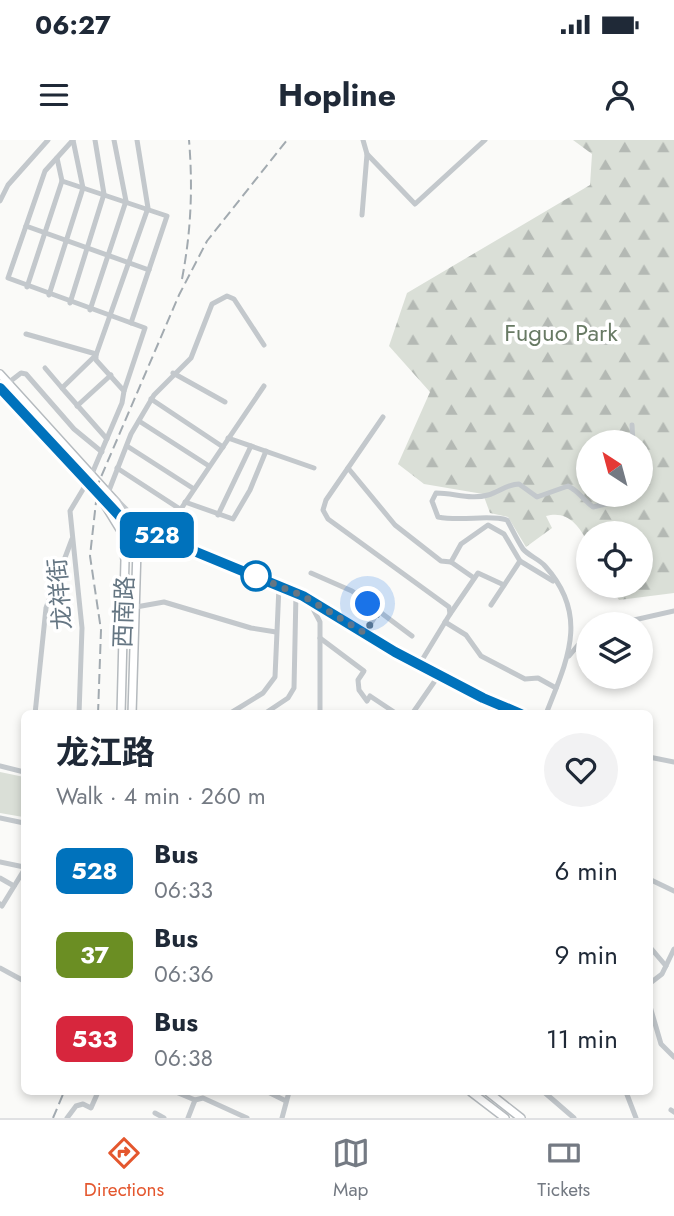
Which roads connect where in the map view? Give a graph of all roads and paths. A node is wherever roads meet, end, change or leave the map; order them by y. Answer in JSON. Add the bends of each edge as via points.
{"nodes":[{"id":1,"x":48,"y":140,"type":"edge"},
{"id":2,"x":73,"y":140,"type":"edge"},
{"id":3,"x":95,"y":140,"type":"edge"},
{"id":4,"x":114,"y":140,"type":"edge"},
{"id":5,"x":136,"y":140,"type":"edge"},
{"id":6,"x":363,"y":140,"type":"edge"},
{"id":7,"x":485,"y":140,"type":"edge"},
{"id":8,"x":367,"y":154,"type":"junction"},
{"id":9,"x":57,"y":158,"type":"junction"},
{"id":10,"x":62,"y":181,"type":"junction"},
{"id":11,"x":83,"y":188,"type":"junction"},
{"id":12,"x":104,"y":194,"type":"junction"},
{"id":13,"x":0,"y":201,"type":"edge"},
{"id":14,"x":126,"y":201,"type":"junction"},
{"id":15,"x":148,"y":208,"type":"junction"},
{"id":16,"x":362,"y":215,"type":"dead end"},
{"id":17,"x":26,"y":226,"type":"junction"},
{"id":18,"x":45,"y":233,"type":"junction"},
{"id":19,"x":66,"y":240,"type":"junction"},
{"id":20,"x":87,"y":248,"type":"junction"},
{"id":21,"x":108,"y":255,"type":"junction"},
{"id":22,"x":129,"y":263,"type":"junction"},
{"id":23,"x":149,"y":270,"type":"junction"},
{"id":24,"x":27,"y":287,"type":"junction"},
{"id":25,"x":49,"y":295,"type":"junction"},
{"id":26,"x":70,"y":303,"type":"junction"},
{"id":27,"x":90,"y":310,"type":"junction"},
{"id":28,"x":110,"y":317,"type":"junction"},
{"id":29,"x":131,"y":323,"type":"junction"},
{"id":30,"x":26,"y":334,"type":"dead end"},
{"id":31,"x":264,"y":345,"type":"dead end"},
{"id":32,"x":96,"y":355,"type":"junction"},
{"id":33,"x":45,"y":368,"type":"dead end"},
{"id":34,"x":173,"y":373,"type":"junction"},
{"id":35,"x":0,"y":374,"type":"edge"},
{"id":36,"x":111,"y":375,"type":"junction"},
{"id":37,"x":8,"y":383,"type":"junction"},
{"id":38,"x":264,"y":386,"type":"dead end"},
{"id":39,"x":0,"y":388,"type":"edge"},
{"id":40,"x":62,"y":388,"type":"junction"},
{"id":41,"x":124,"y":391,"type":"junction"},
{"id":42,"x":151,"y":399,"type":"junction"},
{"id":43,"x":225,"y":402,"type":"dead end"},
{"id":44,"x":78,"y":406,"type":"junction"},
{"id":45,"x":383,"y":417,"type":"dead end"},
{"id":46,"x":139,"y":421,"type":"junction"},
{"id":47,"x":632,"y":425,"type":"dead end"},
{"id":48,"x":632,"y":430,"type":"edge"},
{"id":49,"x":228,"y":438,"type":"junction"},
{"id":50,"x":107,"y":439,"type":"junction"},
{"id":51,"x":127,"y":446,"type":"junction"},
{"id":52,"x":251,"y":446,"type":"junction"},
{"id":53,"x":223,"y":447,"type":"junction"},
{"id":54,"x":102,"y":452,"type":"junction"},
{"id":55,"x":266,"y":452,"type":"junction"},
{"id":56,"x":209,"y":466,"type":"junction"},
{"id":57,"x":117,"y":468,"type":"junction"},
{"id":58,"x":314,"y":468,"type":"dead end"},
{"id":59,"x":348,"y":468,"type":"junction"},
{"id":60,"x":89,"y":480,"type":"junction"},
{"id":61,"x":194,"y":489,"type":"junction"},
{"id":62,"x":576,"y":489,"type":"edge"},
{"id":63,"x":104,"y":496,"type":"junction"},
{"id":64,"x":185,"y":502,"type":"junction"},
{"id":65,"x":180,"y":509,"type":"junction"},
{"id":66,"x":218,"y":515,"type":"junction"},
{"id":67,"x":131,"y":526,"type":"junction"},
{"id":68,"x":151,"y":533,"type":"junction"},
{"id":69,"x":73,"y":536,"type":"junction"},
{"id":70,"x":162,"y":537,"type":"junction"},
{"id":71,"x":137,"y":551,"type":"junction"},
{"id":72,"x":520,"y":561,"type":"junction"},
{"id":73,"x":451,"y":562,"type":"junction"},
{"id":74,"x":311,"y":573,"type":"dead end"},
{"id":75,"x":474,"y":579,"type":"junction"},
{"id":76,"x":556,"y":583,"type":"junction"},
{"id":77,"x":504,"y":585,"type":"junction"},
{"id":78,"x":279,"y":586,"type":"junction"},
{"id":79,"x":296,"y":593,"type":"junction"},
{"id":80,"x":307,"y":598,"type":"junction"},
{"id":81,"x":491,"y":605,"type":"dead end"},
{"id":82,"x":136,"y":607,"type":"junction"},
{"id":83,"x":674,"y":611,"type":"edge"},
{"id":84,"x":378,"y":612,"type":"junction"},
{"id":85,"x":450,"y":614,"type":"junction"},
{"id":86,"x":334,"y":615,"type":"junction"},
{"id":87,"x":653,"y":616,"type":"edge"},
{"id":88,"x":320,"y":622,"type":"junction"},
{"id":89,"x":445,"y":622,"type":"junction"},
{"id":90,"x":276,"y":632,"type":"junction"},
{"id":91,"x":365,"y":633,"type":"junction"},
{"id":92,"x":412,"y":636,"type":"dead end"},
{"id":93,"x":320,"y":639,"type":"junction"},
{"id":94,"x":576,"y":648,"type":"edge"},
{"id":95,"x":567,"y":659,"type":"junction"},
{"id":96,"x":419,"y":665,"type":"junction"},
{"id":97,"x":439,"y":675,"type":"junction"},
{"id":98,"x":556,"y":688,"type":"junction"},
{"id":99,"x":35,"y":710,"type":"edge"},
{"id":100,"x":79,"y":710,"type":"edge"},
{"id":101,"x":121,"y":710,"type":"edge"},
{"id":102,"x":132,"y":710,"type":"edge"},
{"id":103,"x":235,"y":710,"type":"edge"},
{"id":104,"x":270,"y":710,"type":"edge"},
{"id":105,"x":320,"y":710,"type":"edge"},
{"id":106,"x":386,"y":710,"type":"edge"},
{"id":107,"x":415,"y":710,"type":"edge"},
{"id":108,"x":513,"y":710,"type":"edge"},
{"id":109,"x":548,"y":710,"type":"edge"},
{"id":110,"x":653,"y":758,"type":"edge"},
{"id":111,"x":674,"y":762,"type":"edge"},
{"id":112,"x":0,"y":766,"type":"edge"},
{"id":113,"x":21,"y":771,"type":"edge"},
{"id":114,"x":0,"y":818,"type":"edge"},
{"id":115,"x":21,"y":822,"type":"edge"},
{"id":116,"x":0,"y":862,"type":"edge"},
{"id":117,"x":21,"y":867,"type":"edge"},
{"id":118,"x":21,"y":873,"type":"edge"},
{"id":119,"x":0,"y":878,"type":"edge"},
{"id":120,"x":653,"y":881,"type":"edge"},
{"id":121,"x":14,"y":886,"type":"junction"},
{"id":122,"x":674,"y":891,"type":"edge"},
{"id":123,"x":0,"y":904,"type":"edge"},
{"id":124,"x":674,"y":949,"type":"edge"},
{"id":125,"x":653,"y":951,"type":"edge"},
{"id":126,"x":666,"y":966,"type":"junction"},
{"id":127,"x":0,"y":968,"type":"edge"},
{"id":128,"x":21,"y":979,"type":"edge"},
{"id":129,"x":653,"y":981,"type":"edge"},
{"id":130,"x":653,"y":1017,"type":"edge"},
{"id":131,"x":674,"y":1057,"type":"edge"},
{"id":132,"x":97,"y":1095,"type":"edge"},
{"id":133,"x":183,"y":1095,"type":"edge"},
{"id":134,"x":274,"y":1095,"type":"edge"},
{"id":135,"x":288,"y":1095,"type":"edge"},
{"id":136,"x":475,"y":1095,"type":"edge"},
{"id":137,"x":492,"y":1095,"type":"edge"},
{"id":138,"x":547,"y":1095,"type":"edge"},
{"id":139,"x":627,"y":1095,"type":"edge"},
{"id":140,"x":195,"y":1100,"type":"junction"},
{"id":141,"x":286,"y":1101,"type":"junction"},
{"id":142,"x":512,"y":1111,"type":"junction"},
{"id":143,"x":155,"y":1113,"type":"dead end"},
{"id":144,"x":67,"y":1118,"type":"edge"},
{"id":145,"x":164,"y":1118,"type":"edge"},
{"id":146,"x":187,"y":1118,"type":"edge"},
{"id":147,"x":247,"y":1118,"type":"edge"},
{"id":148,"x":282,"y":1118,"type":"edge"},
{"id":149,"x":506,"y":1118,"type":"edge"},
{"id":150,"x":521,"y":1118,"type":"edge"},
{"id":151,"x":574,"y":1118,"type":"edge"},
{"id":152,"x":636,"y":1118,"type":"edge"}],
"edges":[{"from":1,"to":13,"type":"street","via":[[8,185]]},
{"from":2,"to":9,"type":"street"},
{"from":2,"to":11,"type":"street"},
{"from":3,"to":12,"type":"street"},
{"from":4,"to":14,"type":"street"},
{"from":5,"to":15,"type":"street"},
{"from":6,"to":8,"type":"street"},
{"from":7,"to":8,"type":"street","via":[[415,204]]},
{"from":8,"to":16,"type":"street"},
{"from":9,"to":10,"type":"street"},
{"from":9,"to":17,"type":"street","via":[[45,171]]},
{"from":10,"to":11,"type":"street"},
{"from":10,"to":18,"type":"street"},
{"from":11,"to":12,"type":"street"},
{"from":11,"to":19,"type":"street"},
{"from":12,"to":14,"type":"street"},
{"from":12,"to":20,"type":"street"},
{"from":14,"to":15,"type":"street"},
{"from":14,"to":21,"type":"street"},
{"from":15,"to":22,"type":"street"},
{"from":15,"to":23,"type":"street","via":[[167,216]]},
{"from":17,"to":18,"type":"street"},
{"from":17,"to":24,"type":"street","via":[[8,278]]},
{"from":18,"to":19,"type":"street"},
{"from":18,"to":24,"type":"street"},
{"from":19,"to":20,"type":"street"},
{"from":19,"to":25,"type":"street"},
{"from":20,"to":21,"type":"street"},
{"from":20,"to":26,"type":"street"},
{"from":21,"to":22,"type":"street"},
{"from":21,"to":27,"type":"street"},
{"from":22,"to":23,"type":"street"},
{"from":22,"to":28,"type":"street"},
{"from":23,"to":29,"type":"street"},
{"from":24,"to":25,"type":"street"},
{"from":25,"to":26,"type":"street"},
{"from":26,"to":27,"type":"street"},
{"from":27,"to":28,"type":"street"},
{"from":28,"to":29,"type":"street"},
{"from":28,"to":32,"type":"street"},
{"from":29,"to":41,"type":"street","name":"龙祥街","via":[[145,328]]},
{"from":30,"to":32,"type":"street"},
{"from":31,"to":34,"type":"street","via":[[234,299],[227,296],[212,304],[191,358]]},
{"from":32,"to":36,"type":"street"},
{"from":32,"to":40,"type":"street"},
{"from":33,"to":40,"type":"street"},
{"from":34,"to":42,"type":"street"},
{"from":34,"to":43,"type":"street"},
{"from":35,"to":37,"type":"main road"},
{"from":36,"to":41,"type":"street"},
{"from":36,"to":44,"type":"street"},
{"from":37,"to":54,"type":"street","via":[[26,374]]},
{"from":37,"to":60,"type":"main road"},
{"from":38,"to":49,"type":"street"},
{"from":39,"to":60,"type":"main road","name":"西南路"},
{"from":40,"to":44,"type":"street"},
{"from":41,"to":50,"type":"street","name":"龙祥街"},
{"from":42,"to":46,"type":"street"},
{"from":42,"to":53,"type":"street"},
{"from":44,"to":50,"type":"street"},
{"from":45,"to":59,"type":"street"},
{"from":46,"to":51,"type":"street"},
{"from":46,"to":56,"type":"street"},
{"from":47,"to":48,"type":"street"},
{"from":49,"to":52,"type":"street"},
{"from":49,"to":53,"type":"street"},
{"from":50,"to":54,"type":"street","name":"龙祥街"},
{"from":51,"to":57,"type":"street"},
{"from":51,"to":61,"type":"street"},
{"from":52,"to":55,"type":"street"},
{"from":52,"to":66,"type":"street"},
{"from":53,"to":56,"type":"street"},
{"from":54,"to":60,"type":"street","name":"龙祥街"},
{"from":55,"to":58,"type":"street"},
{"from":55,"to":66,"type":"street","via":[[233,519]]},
{"from":56,"to":61,"type":"street"},
{"from":57,"to":63,"type":"street"},
{"from":57,"to":65,"type":"street"},
{"from":59,"to":73,"type":"street","via":[[395,526],[441,561]]},
{"from":59,"to":85,"type":"street","via":[[326,499],[323,510],[328,519],[443,599]]},
{"from":60,"to":63,"type":"main road","name":"西南路"},
{"from":60,"to":69,"type":"street","name":"龙祥街","via":[[70,511]]},
{"from":61,"to":64,"type":"street"},
{"from":62,"to":76,"type":"street","via":[[568,486],[537,497],[519,484],[509,484],[490,495],[472,498],[436,493],[432,501],[438,517],[507,520],[523,549],[546,566]]},
{"from":63,"to":67,"type":"main road"},
{"from":63,"to":68,"type":"street","via":[[119,500]]},
{"from":63,"to":101,"type":"main road","name":"西南路","via":[[118,523],[125,560]]},
{"from":64,"to":65,"type":"street"},
{"from":64,"to":66,"type":"street"},
{"from":65,"to":70,"type":"street"},
{"from":67,"to":68,"type":"street"},
{"from":67,"to":71,"type":"main road"},
{"from":68,"to":70,"type":"street"},
{"from":69,"to":99,"type":"street","via":[[46,608]]},
{"from":69,"to":100,"type":"street","name":"龙祥街","via":[[82,628]]},
{"from":70,"to":71,"type":"street","via":[[145,540]]},
{"from":70,"to":78,"type":"street"},
{"from":71,"to":82,"type":"main road"},
{"from":72,"to":73,"type":"street","via":[[504,534],[488,526],[461,544]]},
{"from":72,"to":76,"type":"street"},
{"from":72,"to":77,"type":"street"},
{"from":73,"to":75,"type":"street"},
{"from":74,"to":84,"type":"street","via":[[352,591]]},
{"from":75,"to":77,"type":"street","via":[[478,573]]},
{"from":75,"to":85,"type":"street"},
{"from":76,"to":95,"type":"street","via":[[571,610]]},
{"from":77,"to":81,"type":"street"},
{"from":78,"to":79,"type":"street"},
{"from":78,"to":90,"type":"street"},
{"from":79,"to":80,"type":"street"},
{"from":79,"to":104,"type":"street","via":[[294,688]]},
{"from":80,"to":86,"type":"street"},
{"from":80,"to":88,"type":"street"},
{"from":82,"to":90,"type":"street","via":[[164,602]]},
{"from":82,"to":102,"type":"main road"},
{"from":83,"to":87,"type":"street"},
{"from":84,"to":91,"type":"street"},
{"from":84,"to":92,"type":"street"},
{"from":85,"to":89,"type":"street"},
{"from":86,"to":88,"type":"street"},
{"from":86,"to":91,"type":"street"},
{"from":88,"to":93,"type":"street"},
{"from":89,"to":96,"type":"street"},
{"from":89,"to":98,"type":"street","via":[[466,635],[481,656]]},
{"from":90,"to":103,"type":"street","via":[[275,677]]},
{"from":91,"to":96,"type":"street"},
{"from":93,"to":105,"type":"street"},
{"from":93,"to":106,"type":"street","via":[[364,671],[358,680],[361,696],[367,701],[370,696]]},
{"from":94,"to":95,"type":"street"},
{"from":95,"to":98,"type":"street"},
{"from":96,"to":97,"type":"street"},
{"from":97,"to":107,"type":"street"},
{"from":97,"to":108,"type":"street"},
{"from":98,"to":109,"type":"street"},
{"from":110,"to":111,"type":"street"},
{"from":112,"to":113,"type":"street"},
{"from":114,"to":115,"type":"street"},
{"from":116,"to":117,"type":"street"},
{"from":118,"to":121,"type":"street"},
{"from":119,"to":121,"type":"street"},
{"from":120,"to":122,"type":"street"},
{"from":121,"to":123,"type":"street"},
{"from":124,"to":126,"type":"street"},
{"from":125,"to":126,"type":"street"},
{"from":126,"to":129,"type":"street"},
{"from":127,"to":128,"type":"street"},
{"from":130,"to":131,"type":"street","via":[[661,1045]]},
{"from":132,"to":144,"type":"street","via":[[91,1108],[76,1106]]},
{"from":133,"to":140,"type":"street"},
{"from":134,"to":141,"type":"street"},
{"from":135,"to":141,"type":"street"},
{"from":136,"to":149,"type":"main road"},
{"from":137,"to":142,"type":"main road"},
{"from":138,"to":151,"type":"street"},
{"from":139,"to":152,"type":"street"},
{"from":140,"to":146,"type":"street"},
{"from":140,"to":147,"type":"street","via":[[203,1098]]},
{"from":141,"to":148,"type":"street"},
{"from":142,"to":149,"type":"main road"},
{"from":142,"to":150,"type":"main road"},
{"from":143,"to":145,"type":"street"}]}
